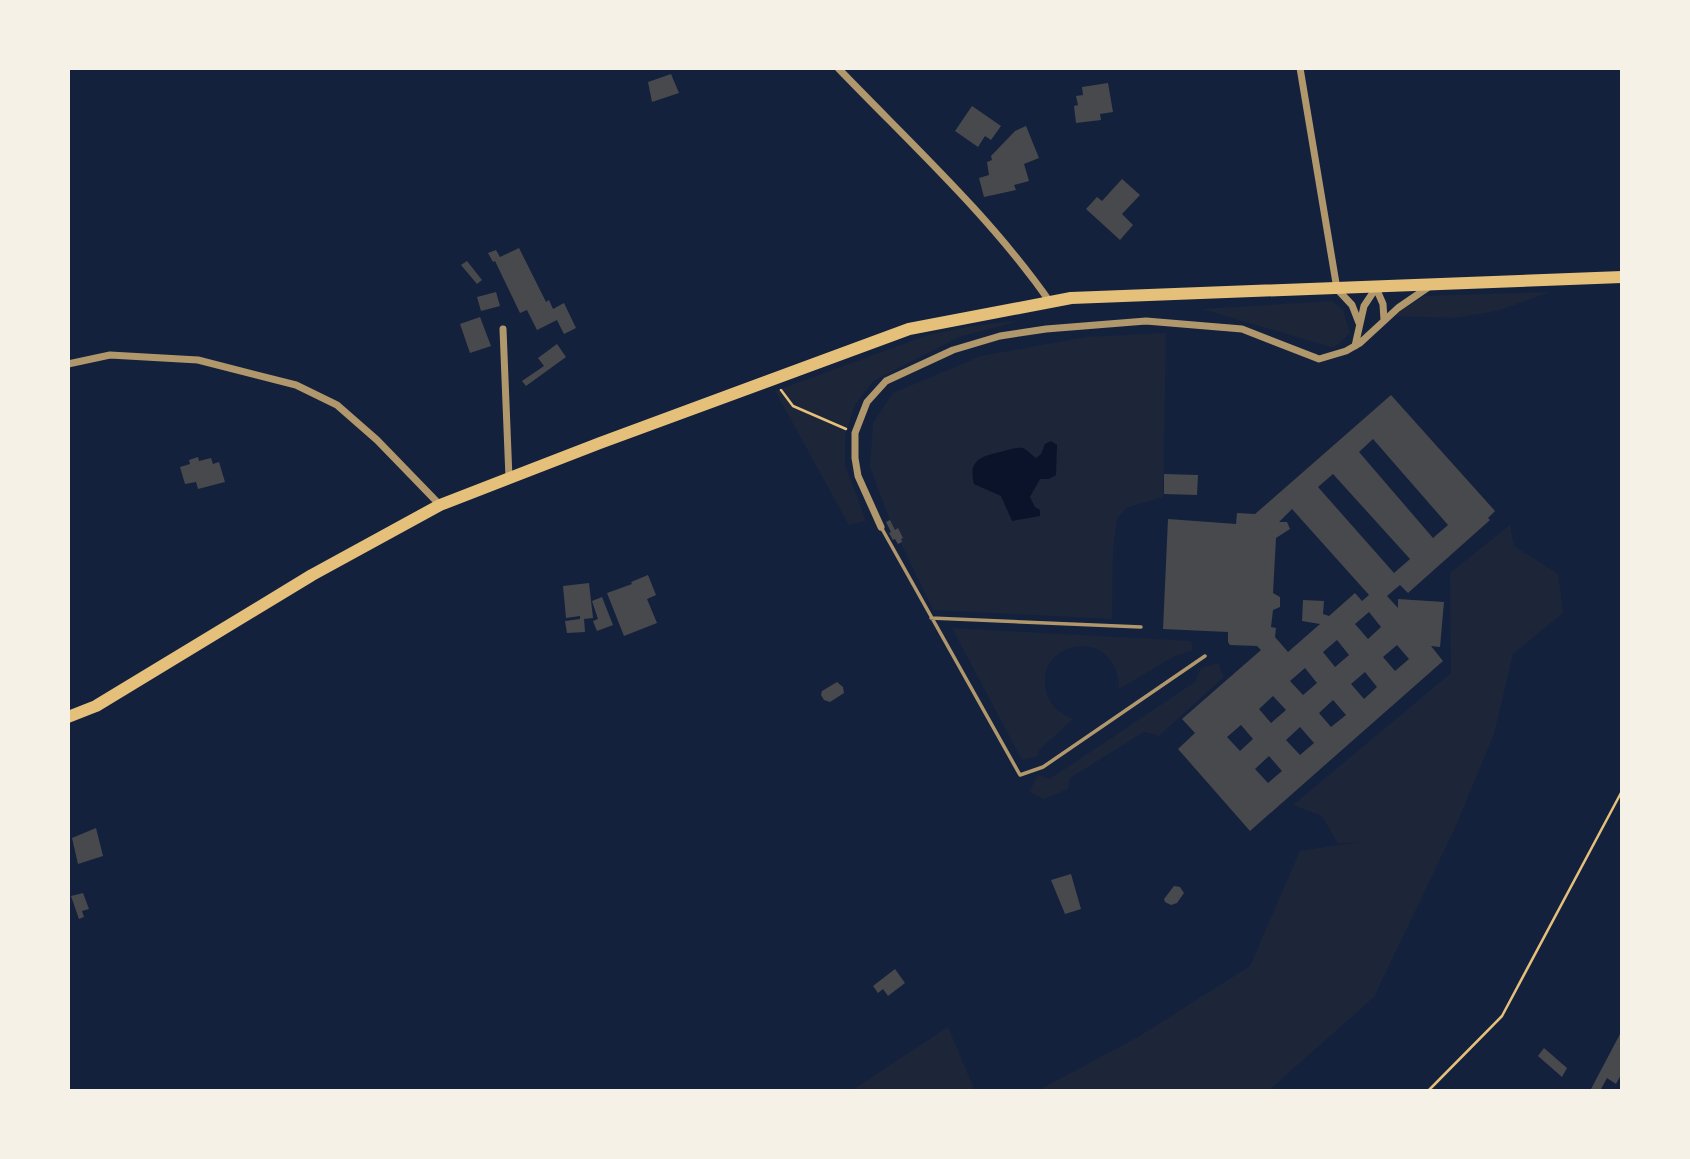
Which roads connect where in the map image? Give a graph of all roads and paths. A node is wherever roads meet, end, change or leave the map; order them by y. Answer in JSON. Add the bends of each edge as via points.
{"nodes":[{"id":1,"x":838,"y":68,"type":"edge"},
{"id":2,"x":1300,"y":68,"type":"edge"},
{"id":3,"x":1622,"y":277,"type":"edge"},
{"id":4,"x":1431,"y":285,"type":"junction"},
{"id":5,"x":1376,"y":288,"type":"junction"},
{"id":6,"x":1337,"y":289,"type":"junction"},
{"id":7,"x":1050,"y":302,"type":"junction"},
{"id":8,"x":1384,"y":320,"type":"junction"},
{"id":9,"x":1359,"y":323,"type":"junction"},
{"id":10,"x":503,"y":329,"type":"dead end"},
{"id":11,"x":1357,"y":344,"type":"junction"},
{"id":12,"x":68,"y":364,"type":"edge"},
{"id":13,"x":772,"y":379,"type":"junction"},
{"id":14,"x":855,"y":433,"type":"junction"},
{"id":15,"x":509,"y":478,"type":"junction"},
{"id":16,"x":440,"y":505,"type":"junction"},
{"id":17,"x":881,"y":527,"type":"joint"},
{"id":18,"x":931,"y":618,"type":"junction"},
{"id":19,"x":1141,"y":628,"type":"dead end"},
{"id":20,"x":1205,"y":656,"type":"dead end"},
{"id":21,"x":68,"y":716,"type":"edge"},
{"id":22,"x":1622,"y":791,"type":"edge"},
{"id":23,"x":1428,"y":1091,"type":"edge"}],
"edges":[{"from":1,"to":7,"type":"street","via":[[992,228]]},
{"from":2,"to":6,"type":"street"},
{"from":3,"to":4,"type":"main road"},
{"from":4,"to":5,"type":"main road"},
{"from":4,"to":8,"type":"street"},
{"from":5,"to":6,"type":"main road"},
{"from":5,"to":8,"type":"street"},
{"from":5,"to":9,"type":"street"},
{"from":6,"to":7,"type":"main road"},
{"from":6,"to":9,"type":"street","via":[[1352,305]]},
{"from":7,"to":13,"type":"main road","via":[[909,329]]},
{"from":8,"to":11,"type":"street"},
{"from":9,"to":11,"type":"street"},
{"from":10,"to":15,"type":"street"},
{"from":11,"to":14,"type":"street","via":[[1319,359],[1242,329],[1146,321],[1000,336],[953,350],[886,381],[867,402]]},
{"from":12,"to":16,"type":"street","via":[[110,355],[198,360],[296,386],[337,405]]},
{"from":13,"to":14,"type":"path","via":[[793,406]]},
{"from":13,"to":15,"type":"main road"},
{"from":14,"to":17,"type":"street","via":[[858,475]]},
{"from":15,"to":16,"type":"main road"},
{"from":16,"to":21,"type":"main road","via":[[312,575],[96,706]]},
{"from":17,"to":18,"type":"lane"},
{"from":18,"to":19,"type":"lane"},
{"from":18,"to":20,"type":"lane","via":[[1020,775],[1044,767]]},
{"from":22,"to":23,"type":"path","via":[[1502,1016]]}]}
